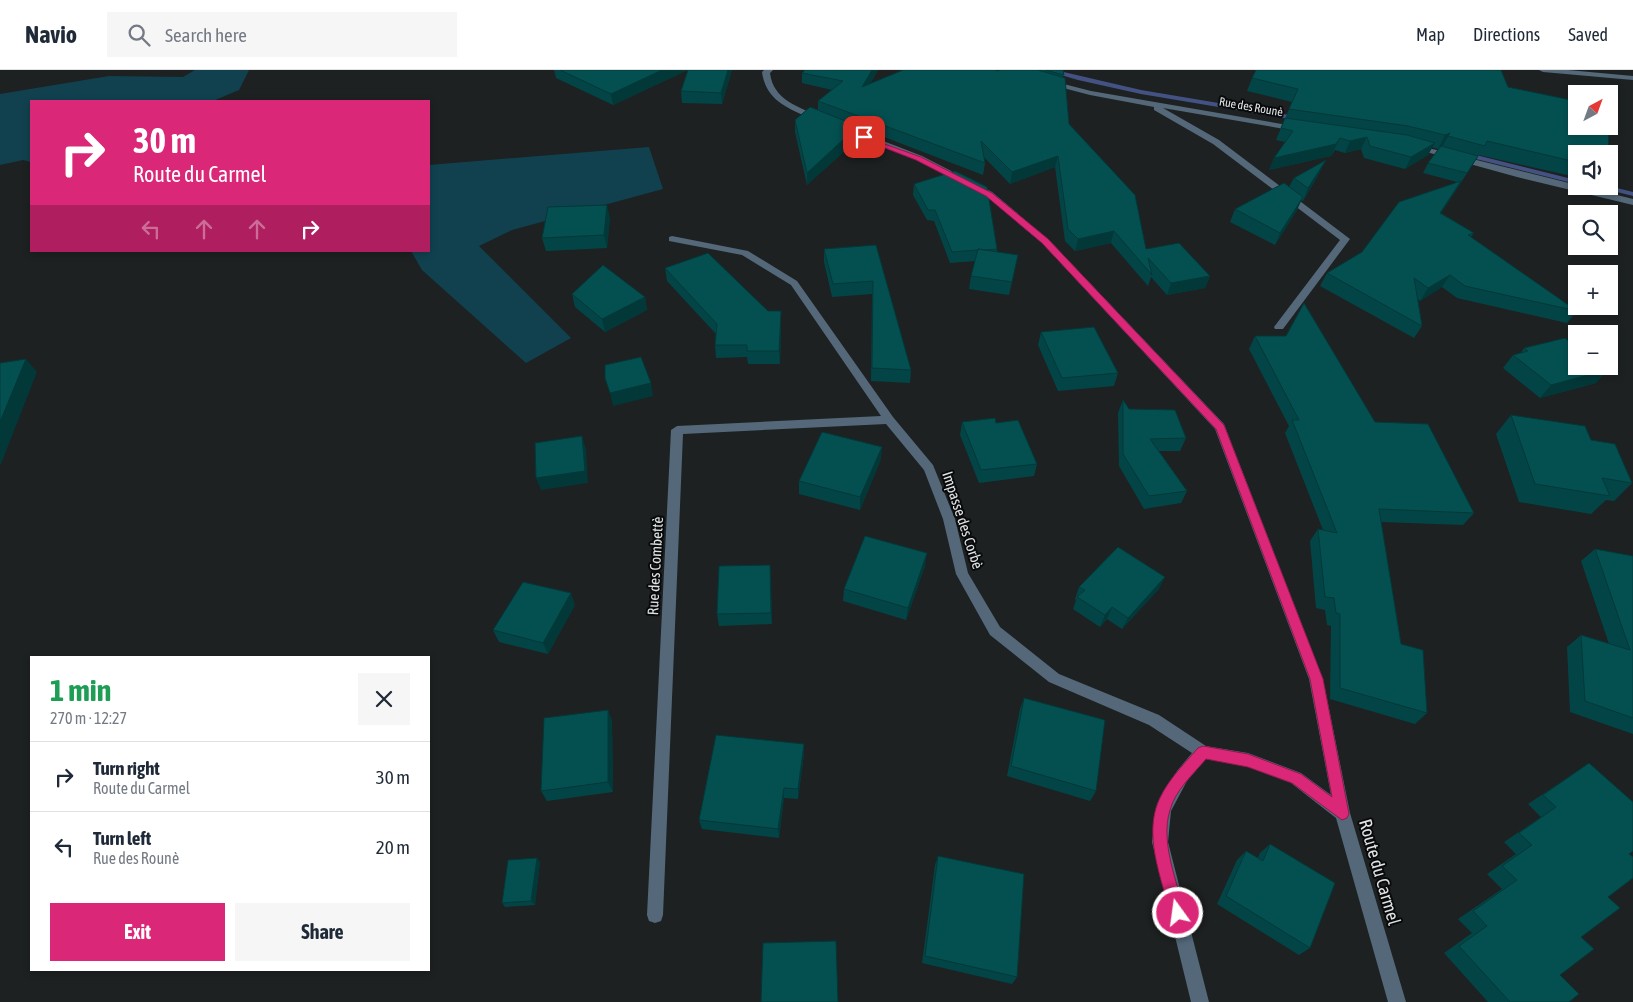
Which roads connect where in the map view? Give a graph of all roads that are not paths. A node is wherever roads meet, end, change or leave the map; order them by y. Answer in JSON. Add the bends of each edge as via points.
{"nodes":[{"id":1,"x":769,"y":70,"type":"edge"},
{"id":2,"x":1543,"y":70,"type":"edge"},
{"id":3,"x":1633,"y":78,"type":"edge"},
{"id":4,"x":1046,"y":80,"type":"edge"},
{"id":5,"x":1148,"y":103,"type":"junction"},
{"id":6,"x":1304,"y":130,"type":"edge"},
{"id":7,"x":1409,"y":145,"type":"edge"},
{"id":8,"x":1633,"y":202,"type":"edge"},
{"id":9,"x":672,"y":239,"type":"dead end"},
{"id":10,"x":1279,"y":327,"type":"dead end"},
{"id":11,"x":889,"y":420,"type":"junction"},
{"id":12,"x":1203,"y":752,"type":"junction"},
{"id":13,"x":1342,"y":814,"type":"junction"},
{"id":14,"x":655,"y":915,"type":"dead end"},
{"id":15,"x":1200,"y":1002,"type":"edge"},
{"id":16,"x":1397,"y":1002,"type":"edge"}],
"edges":[{"from":1,"to":13,"type":"street","via":[[766,83],[770,92],[787,104],[919,158],[989,194],[1045,241],[1220,427],[1316,679]]},
{"from":2,"to":3,"type":"street"},
{"from":4,"to":5,"type":"street","name":"Rue des Rounè","via":[[1090,93]]},
{"from":5,"to":6,"type":"street","name":"Rue des Rounè"},
{"from":5,"to":10,"type":"street","via":[[1216,142],[1345,239]]},
{"from":7,"to":8,"type":"street"},
{"from":9,"to":11,"type":"street","name":"Impasse des Corbè","via":[[745,253],[794,283]]},
{"from":11,"to":12,"type":"street","name":"Impasse des Corbè","via":[[929,468],[949,519],[962,574],[995,631],[1054,678],[1154,720]]},
{"from":11,"to":14,"type":"street","name":"Rue des Combettè","via":[[677,430]]},
{"from":12,"to":13,"type":"street","name":"Route du Carmel","via":[[1248,760],[1296,778]]},
{"from":12,"to":15,"type":"street","via":[[1182,776],[1163,808],[1160,842]]},
{"from":13,"to":16,"type":"street","name":"Route du Carmel"}]}
